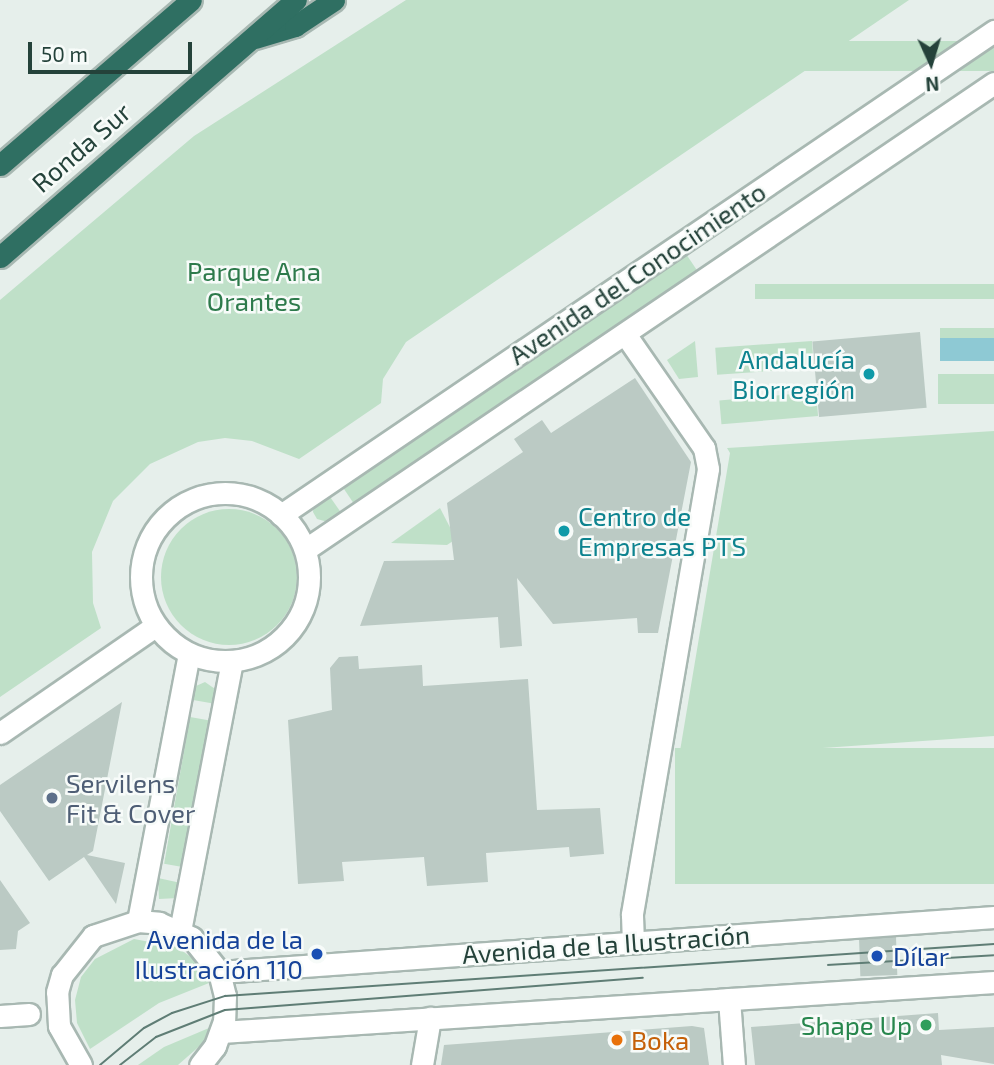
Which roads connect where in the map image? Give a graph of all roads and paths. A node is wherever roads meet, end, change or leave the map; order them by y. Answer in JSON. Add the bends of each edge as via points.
{"nodes":[{"id":1,"x":296,"y":0,"type":"edge"},
{"id":2,"x":334,"y":0,"type":"edge"},
{"id":3,"x":185,"y":2,"type":"edge"},
{"id":4,"x":994,"y":31,"type":"edge"},
{"id":5,"x":243,"y":42,"type":"junction"},
{"id":6,"x":994,"y":83,"type":"edge"},
{"id":7,"x":0,"y":165,"type":"edge"},
{"id":8,"x":0,"y":257,"type":"edge"},
{"id":9,"x":625,"y":334,"type":"junction"},
{"id":10,"x":281,"y":515,"type":"junction"},
{"id":11,"x":306,"y":549,"type":"junction"},
{"id":12,"x":155,"y":625,"type":"junction"},
{"id":13,"x":189,"y":654,"type":"junction"},
{"id":14,"x":232,"y":661,"type":"junction"},
{"id":15,"x":0,"y":733,"type":"edge"},
{"id":16,"x":994,"y":917,"type":"edge"},
{"id":17,"x":138,"y":921,"type":"junction"},
{"id":18,"x":180,"y":931,"type":"junction"},
{"id":19,"x":633,"y":942,"type":"junction"},
{"id":20,"x":219,"y":972,"type":"junction"},
{"id":21,"x":994,"y":982,"type":"edge"},
{"id":22,"x":729,"y":999,"type":"junction"},
{"id":23,"x":29,"y":1014,"type":"dead end"},
{"id":24,"x":0,"y":1016,"type":"edge"},
{"id":25,"x":430,"y":1018,"type":"junction"},
{"id":26,"x":221,"y":1032,"type":"junction"},
{"id":27,"x":73,"y":1062,"type":"edge"},
{"id":28,"x":200,"y":1065,"type":"edge"},
{"id":29,"x":422,"y":1065,"type":"edge"},
{"id":30,"x":734,"y":1065,"type":"edge"}],
"edges":[{"from":1,"to":5,"type":"highway","name":"Ronda Sur"},
{"from":2,"to":5,"type":"highway","via":[[295,26]]},
{"from":3,"to":7,"type":"highway","name":"Ronda Sur"},
{"from":4,"to":10,"type":"main road","name":"Avenida del Conocimiento"},
{"from":5,"to":8,"type":"highway","name":"Ronda Sur"},
{"from":6,"to":9,"type":"main road","name":"Avenida del Conocimiento"},
{"from":9,"to":11,"type":"main road","name":"Avenida del Conocimiento"},
{"from":9,"to":19,"type":"main road","via":[[704,448],[708,469],[632,915]]},
{"from":10,"to":11,"type":"main road"},
{"from":10,"to":12,"type":"main road","via":[[269,503],[219,493],[192,500],[169,514],[151,536],[141,567],[143,600]]},
{"from":11,"to":14,"type":"main road","via":[[311,568],[298,620],[270,648]]},
{"from":12,"to":13,"type":"main road"},
{"from":12,"to":15,"type":"main road"},
{"from":13,"to":14,"type":"main road"},
{"from":13,"to":17,"type":"main road"},
{"from":14,"to":18,"type":"main road"},
{"from":16,"to":19,"type":"main road","name":"Avenida de la Ilustración"},
{"from":17,"to":18,"type":"main road"},
{"from":17,"to":27,"type":"main road","via":[[93,936],[66,967],[56,1010]]},
{"from":18,"to":20,"type":"main road","via":[[203,948]]},
{"from":19,"to":20,"type":"main road","name":"Avenida de la Ilustración"},
{"from":20,"to":26,"type":"main road","via":[[226,1003]]},
{"from":21,"to":22,"type":"main road"},
{"from":22,"to":25,"type":"main road"},
{"from":22,"to":30,"type":"main road"},
{"from":23,"to":24,"type":"main road"},
{"from":25,"to":26,"type":"main road"},
{"from":25,"to":29,"type":"main road"},
{"from":26,"to":28,"type":"main road"}]}
